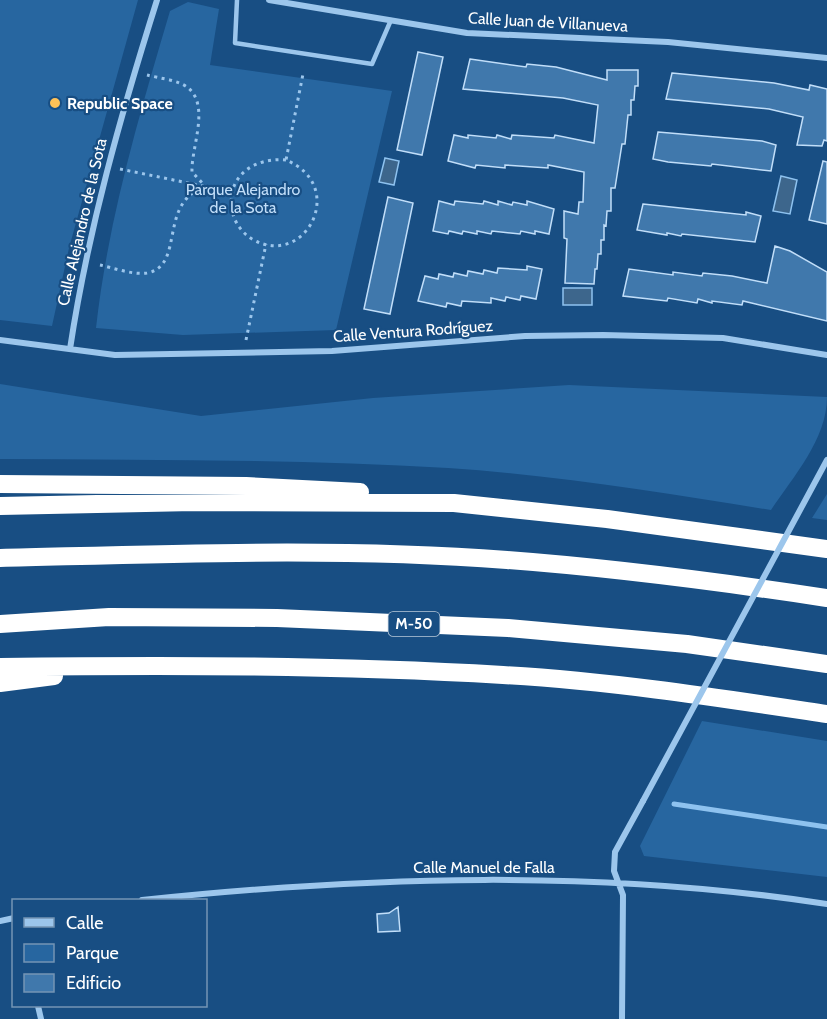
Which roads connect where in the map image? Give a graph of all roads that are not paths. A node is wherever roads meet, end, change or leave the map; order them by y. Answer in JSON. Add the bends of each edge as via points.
{"nodes":[{"id":1,"x":157,"y":0,"type":"edge"},
{"id":2,"x":237,"y":0,"type":"edge"},
{"id":3,"x":269,"y":0,"type":"edge"},
{"id":4,"x":391,"y":20,"type":"junction"},
{"id":5,"x":827,"y":58,"type":"edge"},
{"id":6,"x":0,"y":340,"type":"edge"},
{"id":7,"x":70,"y":349,"type":"junction"},
{"id":8,"x":827,"y":355,"type":"edge"},
{"id":9,"x":827,"y":460,"type":"edge"},
{"id":10,"x":0,"y":484,"type":"edge"},
{"id":11,"x":454,"y":503,"type":"junction"},
{"id":12,"x":0,"y":506,"type":"edge"},
{"id":13,"x":827,"y":549,"type":"edge"},
{"id":14,"x":0,"y":558,"type":"edge"},
{"id":15,"x":827,"y":598,"type":"edge"},
{"id":16,"x":0,"y":624,"type":"edge"},
{"id":17,"x":827,"y":664,"type":"edge"},
{"id":18,"x":145,"y":665,"type":"junction"},
{"id":19,"x":0,"y":667,"type":"edge"},
{"id":20,"x":0,"y":683,"type":"edge"},
{"id":21,"x":827,"y":714,"type":"edge"},
{"id":22,"x":618,"y":884,"type":"junction"},
{"id":23,"x":152,"y":899,"type":"edge"},
{"id":24,"x":827,"y":904,"type":"edge"},
{"id":25,"x":622,"y":1019,"type":"edge"}],
"edges":[{"from":1,"to":7,"type":"street","name":"Calle Alejandro de la Sota","via":[[117,125]]},
{"from":2,"to":4,"type":"lane","via":[[235,43],[372,64]]},
{"from":3,"to":4,"type":"street","name":"Calle Juan de Villanueva"},
{"from":4,"to":5,"type":"street","name":"Calle Juan de Villanueva","via":[[466,33],[664,42]]},
{"from":6,"to":7,"type":"street","name":"Calle Ventura Rodríguez"},
{"from":7,"to":8,"type":"street","name":"Calle Ventura Rodríguez","via":[[115,355],[332,351],[525,336],[603,335],[723,339]]},
{"from":9,"to":22,"type":"street","bridge":true,"via":[[615,852]]},
{"from":10,"to":11,"type":"highway","via":[[246,486],[395,494]]},
{"from":11,"to":12,"type":"highway"},
{"from":11,"to":13,"type":"highway","via":[[700,530]]},
{"from":14,"to":15,"type":"highway","via":[[284,552],[507,560]]},
{"from":16,"to":17,"type":"highway","number":"M-50","via":[[109,617],[277,618],[508,628],[687,644]]},
{"from":18,"to":19,"type":"highway"},
{"from":18,"to":20,"type":"highway"},
{"from":18,"to":21,"type":"highway","via":[[504,675],[626,686]]},
{"from":22,"to":23,"type":"street","name":"Calle Manuel de Falla","via":[[516,879],[410,880],[270,887]]},
{"from":22,"to":24,"type":"street","name":"Calle Manuel de Falla","via":[[772,895]]},
{"from":22,"to":25,"type":"street","via":[[623,895]]}]}
